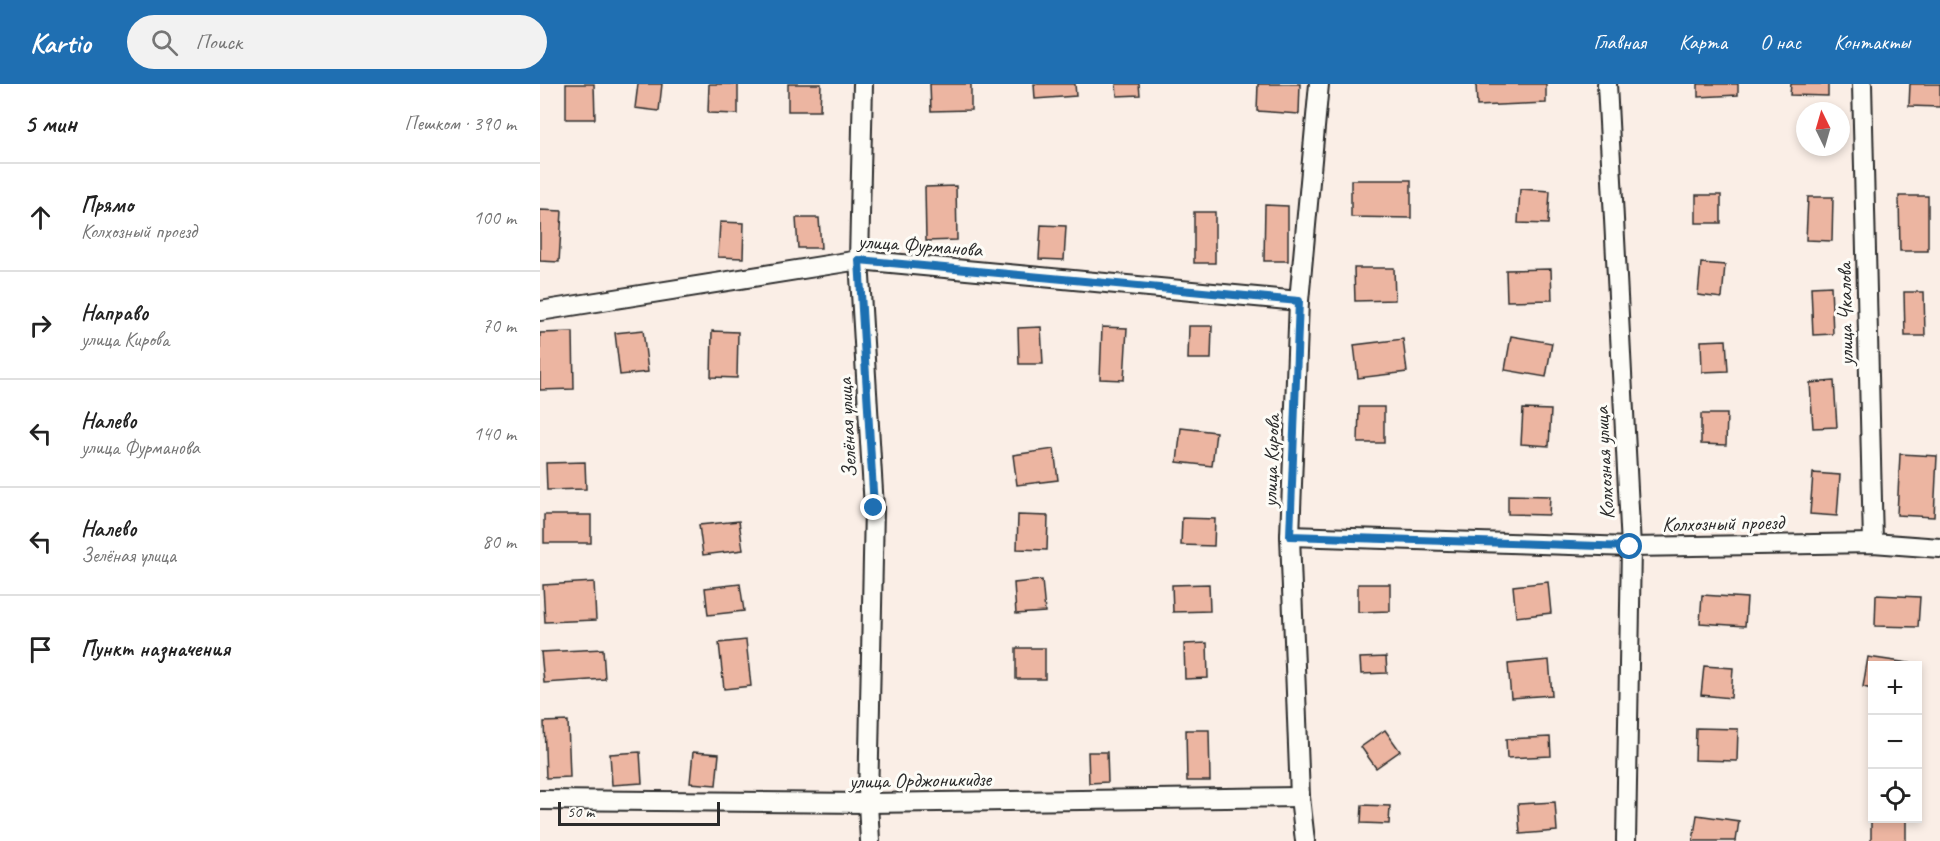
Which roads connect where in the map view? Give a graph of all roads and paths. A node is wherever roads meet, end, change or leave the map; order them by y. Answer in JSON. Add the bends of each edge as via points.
{"nodes":[{"id":1,"x":863,"y":84,"type":"edge"},
{"id":2,"x":1318,"y":84,"type":"edge"},
{"id":3,"x":1607,"y":84,"type":"edge"},
{"id":4,"x":1863,"y":84,"type":"edge"},
{"id":5,"x":859,"y":260,"type":"junction"},
{"id":6,"x":1299,"y":301,"type":"junction"},
{"id":7,"x":540,"y":311,"type":"edge"},
{"id":8,"x":1290,"y":536,"type":"junction"},
{"id":9,"x":1873,"y":543,"type":"junction"},
{"id":10,"x":1630,"y":547,"type":"junction"},
{"id":11,"x":1940,"y":548,"type":"edge"},
{"id":12,"x":1300,"y":797,"type":"junction"},
{"id":13,"x":540,"y":800,"type":"edge"},
{"id":14,"x":868,"y":803,"type":"junction"},
{"id":15,"x":870,"y":841,"type":"edge"},
{"id":16,"x":1305,"y":841,"type":"edge"},
{"id":17,"x":1626,"y":841,"type":"edge"}],
"edges":[{"from":1,"to":5,"type":"street","name":"Зелёная улица"},
{"from":2,"to":6,"type":"street","name":"улица Кирова"},
{"from":3,"to":10,"type":"street","name":"Колхозная улица"},
{"from":4,"to":9,"type":"street","name":"улица Чкалова"},
{"from":5,"to":6,"type":"street","name":"улица Фурманова"},
{"from":5,"to":7,"type":"street","name":"улица Фурманова"},
{"from":5,"to":14,"type":"street","name":"Зелёная улица","via":[[874,508]]},
{"from":6,"to":8,"type":"street","name":"улица Кирова"},
{"from":8,"to":10,"type":"street","name":"Колхозный проезд"},
{"from":8,"to":12,"type":"street","name":"улица Кирова"},
{"from":9,"to":10,"type":"street","name":"Колхозный проезд"},
{"from":9,"to":11,"type":"street","name":"Колхозный проезд"},
{"from":10,"to":17,"type":"street","name":"Колхозная улица"},
{"from":12,"to":14,"type":"street","name":"улица Орджоникидзе"},
{"from":12,"to":16,"type":"street","name":"улица Кирова"},
{"from":13,"to":14,"type":"street","name":"улица Орджоникидзе"},
{"from":14,"to":15,"type":"street","name":"Зелёная улица"}]}
